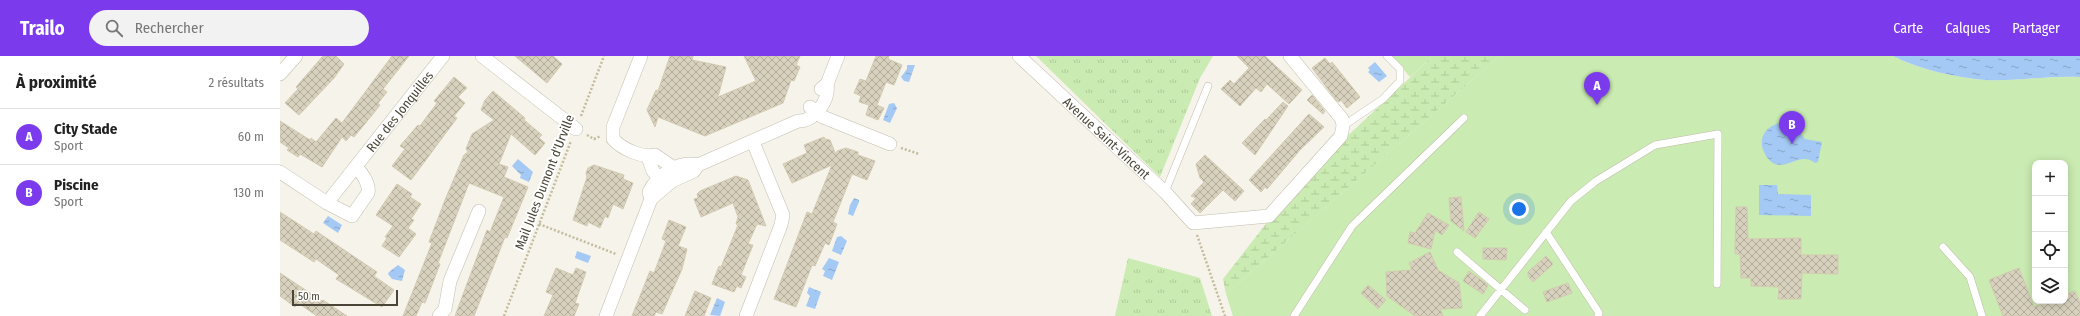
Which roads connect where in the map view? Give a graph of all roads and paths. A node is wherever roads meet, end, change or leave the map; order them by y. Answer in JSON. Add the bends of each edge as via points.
{"nodes":[{"id":1,"x":296,"y":56,"type":"edge"},
{"id":2,"x":443,"y":56,"type":"edge"},
{"id":3,"x":482,"y":56,"type":"edge"},
{"id":4,"x":604,"y":56,"type":"edge"},
{"id":5,"x":640,"y":56,"type":"edge"},
{"id":6,"x":838,"y":56,"type":"edge"},
{"id":7,"x":1019,"y":56,"type":"edge"},
{"id":8,"x":1290,"y":56,"type":"edge"},
{"id":9,"x":1387,"y":56,"type":"edge"},
{"id":10,"x":280,"y":74,"type":"edge"},
{"id":11,"x":1208,"y":86,"type":"dead end"},
{"id":12,"x":813,"y":109,"type":"junction"},
{"id":13,"x":1464,"y":118,"type":"dead end"},
{"id":14,"x":1344,"y":126,"type":"junction"},
{"id":15,"x":576,"y":129,"type":"junction"},
{"id":16,"x":612,"y":132,"type":"junction"},
{"id":17,"x":753,"y":142,"type":"junction"},
{"id":18,"x":890,"y":144,"type":"joint"},
{"id":19,"x":919,"y":154,"type":"dead end"},
{"id":20,"x":648,"y":157,"type":"junction"},
{"id":21,"x":356,"y":167,"type":"junction"},
{"id":22,"x":280,"y":172,"type":"edge"},
{"id":23,"x":673,"y":174,"type":"junction"},
{"id":24,"x":659,"y":178,"type":"junction"},
{"id":25,"x":1165,"y":192,"type":"junction"},
{"id":26,"x":651,"y":199,"type":"junction"},
{"id":27,"x":326,"y":203,"type":"junction"},
{"id":28,"x":479,"y":211,"type":"dead end"},
{"id":29,"x":1192,"y":223,"type":"junction"},
{"id":30,"x":539,"y":224,"type":"junction"},
{"id":31,"x":1546,"y":232,"type":"junction"},
{"id":32,"x":1943,"y":246,"type":"dead end"},
{"id":33,"x":1457,"y":252,"type":"dead end"},
{"id":34,"x":628,"y":258,"type":"junction"},
{"id":35,"x":1717,"y":284,"type":"dead end"},
{"id":36,"x":1500,"y":290,"type":"junction"},
{"id":37,"x":1525,"y":310,"type":"dead end"},
{"id":38,"x":1600,"y":315,"type":"edge"},
{"id":39,"x":439,"y":316,"type":"edge"},
{"id":40,"x":504,"y":316,"type":"edge"},
{"id":41,"x":606,"y":316,"type":"edge"},
{"id":42,"x":746,"y":316,"type":"edge"},
{"id":43,"x":1225,"y":316,"type":"edge"},
{"id":44,"x":1294,"y":316,"type":"edge"},
{"id":45,"x":1480,"y":316,"type":"edge"},
{"id":46,"x":1982,"y":316,"type":"edge"}],
"edges":[{"from":1,"to":10,"type":"street"},
{"from":2,"to":21,"type":"street","name":"Rue des Jonquilles"},
{"from":3,"to":15,"type":"street"},
{"from":4,"to":15,"type":"path","name":"Mail Jules Dumont d'Urville"},
{"from":5,"to":16,"type":"street"},
{"from":6,"to":12,"type":"street","via":[[827,84],[828,91],[823,104]]},
{"from":7,"to":25,"type":"street","name":"Avenue Saint-Vincent"},
{"from":8,"to":14,"type":"street","via":[[1342,119]]},
{"from":9,"to":14,"type":"lane","via":[[1400,69],[1400,81],[1383,99]]},
{"from":11,"to":25,"type":"lane"},
{"from":12,"to":17,"type":"street","via":[[804,122],[798,121]]},
{"from":12,"to":18,"type":"street","via":[[832,121]]},
{"from":13,"to":44,"type":"lane","via":[[1352,226]]},
{"from":14,"to":29,"type":"street","via":[[1341,136],[1269,216]]},
{"from":15,"to":16,"type":"path","via":[[594,139]]},
{"from":15,"to":30,"type":"path","name":"Mail Jules Dumont d'Urville"},
{"from":16,"to":20,"type":"street","via":[[614,139],[622,147]]},
{"from":17,"to":23,"type":"street","via":[[698,164],[694,171]]},
{"from":17,"to":42,"type":"street","via":[[783,215]]},
{"from":18,"to":19,"type":"path"},
{"from":20,"to":23,"type":"street","via":[[654,155]]},
{"from":20,"to":24,"type":"street","via":[[653,171]]},
{"from":21,"to":27,"type":"street","name":"Rue des Jonquilles"},
{"from":21,"to":27,"type":"street","via":[[361,171],[369,189],[354,215],[347,215]]},
{"from":22,"to":27,"type":"street"},
{"from":23,"to":24,"type":"street"},
{"from":23,"to":26,"type":"street"},
{"from":24,"to":26,"type":"street","via":[[649,192]]},
{"from":25,"to":29,"type":"street","name":"Avenue Saint-Vincent"},
{"from":26,"to":34,"type":"street"},
{"from":28,"to":39,"type":"street","via":[[450,281],[445,309]]},
{"from":29,"to":43,"type":"path"},
{"from":30,"to":34,"type":"path"},
{"from":30,"to":40,"type":"path","name":"Mail Jules Dumont d'Urville"},
{"from":31,"to":35,"type":"lane","via":[[1571,201],[1596,181],[1655,145],[1718,134]]},
{"from":31,"to":36,"type":"lane"},
{"from":31,"to":38,"type":"lane"},
{"from":32,"to":46,"type":"lane","via":[[1970,277]]},
{"from":33,"to":36,"type":"lane"},
{"from":34,"to":41,"type":"street"},
{"from":36,"to":37,"type":"lane"},
{"from":36,"to":45,"type":"lane"}]}
